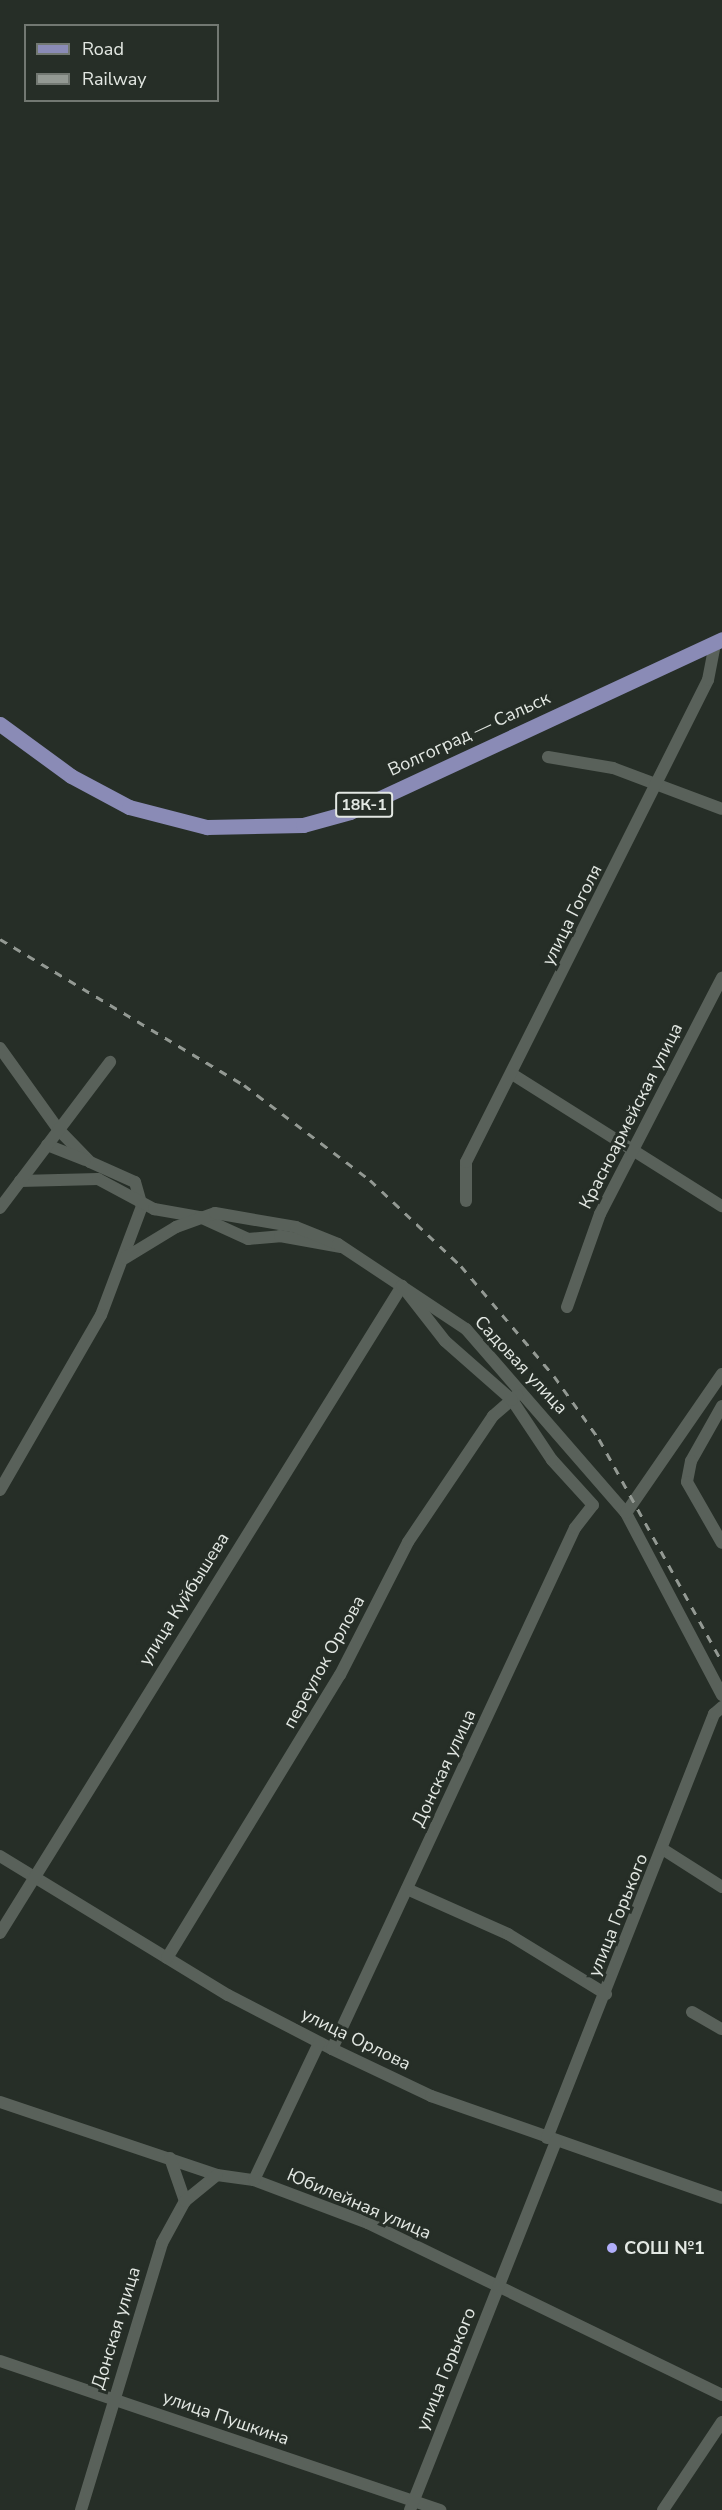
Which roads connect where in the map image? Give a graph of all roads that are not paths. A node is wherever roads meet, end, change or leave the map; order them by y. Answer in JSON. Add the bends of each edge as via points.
{"nodes":[{"id":1,"x":718,"y":641,"type":"edge"},
{"id":2,"x":722,"y":669,"type":"edge"},
{"id":3,"x":708,"y":680,"type":"junction"},
{"id":4,"x":0,"y":724,"type":"edge"},
{"id":5,"x":548,"y":757,"type":"dead end"},
{"id":6,"x":658,"y":784,"type":"junction"},
{"id":7,"x":722,"y":809,"type":"edge"},
{"id":8,"x":722,"y":978,"type":"edge"},
{"id":9,"x":0,"y":1048,"type":"edge"},
{"id":10,"x":110,"y":1062,"type":"dead end"},
{"id":11,"x":512,"y":1074,"type":"junction"},
{"id":12,"x":58,"y":1129,"type":"junction"},
{"id":13,"x":47,"y":1144,"type":"junction"},
{"id":14,"x":635,"y":1148,"type":"junction"},
{"id":15,"x":90,"y":1162,"type":"junction"},
{"id":16,"x":20,"y":1181,"type":"junction"},
{"id":17,"x":466,"y":1201,"type":"dead end"},
{"id":18,"x":142,"y":1203,"type":"junction"},
{"id":19,"x":722,"y":1206,"type":"edge"},
{"id":20,"x":0,"y":1208,"type":"edge"},
{"id":21,"x":200,"y":1217,"type":"junction"},
{"id":22,"x":345,"y":1248,"type":"junction"},
{"id":23,"x":125,"y":1258,"type":"junction"},
{"id":24,"x":402,"y":1286,"type":"junction"},
{"id":25,"x":567,"y":1307,"type":"dead end"},
{"id":26,"x":722,"y":1374,"type":"edge"},
{"id":27,"x":523,"y":1391,"type":"junction"},
{"id":28,"x":512,"y":1400,"type":"junction"},
{"id":29,"x":722,"y":1406,"type":"edge"},
{"id":30,"x":0,"y":1490,"type":"edge"},
{"id":31,"x":592,"y":1505,"type":"joint"},
{"id":32,"x":626,"y":1513,"type":"junction"},
{"id":33,"x":722,"y":1543,"type":"edge"},
{"id":34,"x":722,"y":1695,"type":"edge"},
{"id":35,"x":722,"y":1707,"type":"edge"},
{"id":36,"x":664,"y":1850,"type":"junction"},
{"id":37,"x":0,"y":1856,"type":"edge"},
{"id":38,"x":32,"y":1875,"type":"junction"},
{"id":39,"x":722,"y":1887,"type":"edge"},
{"id":40,"x":407,"y":1889,"type":"junction"},
{"id":41,"x":0,"y":1933,"type":"edge"},
{"id":42,"x":167,"y":1958,"type":"junction"},
{"id":43,"x":606,"y":1994,"type":"junction"},
{"id":44,"x":692,"y":2012,"type":"dead end"},
{"id":45,"x":722,"y":2030,"type":"edge"},
{"id":46,"x":319,"y":2043,"type":"junction"},
{"id":47,"x":332,"y":2049,"type":"junction"},
{"id":48,"x":0,"y":2102,"type":"edge"},
{"id":49,"x":551,"y":2139,"type":"junction"},
{"id":50,"x":170,"y":2158,"type":"junction"},
{"id":51,"x":217,"y":2175,"type":"junction"},
{"id":52,"x":254,"y":2180,"type":"junction"},
{"id":53,"x":722,"y":2198,"type":"edge"},
{"id":54,"x":185,"y":2201,"type":"junction"},
{"id":55,"x":498,"y":2288,"type":"junction"},
{"id":56,"x":0,"y":2361,"type":"edge"},
{"id":57,"x":722,"y":2395,"type":"edge"},
{"id":58,"x":112,"y":2399,"type":"junction"},
{"id":59,"x":722,"y":2422,"type":"edge"},
{"id":60,"x":411,"y":2505,"type":"edge"},
{"id":61,"x":81,"y":2510,"type":"edge"},
{"id":62,"x":440,"y":2510,"type":"edge"},
{"id":63,"x":663,"y":2510,"type":"edge"}],
"edges":[{"from":1,"to":3,"type":"street","name":"улица Гоголя"},
{"from":1,"to":4,"type":"main road","name":"Волгоград — Сальск","number":"18К-1","via":[[350,812],[303,825],[207,827],[129,807],[71,776]]},
{"from":2,"to":3,"type":"street"},
{"from":3,"to":6,"type":"street","name":"улица Гоголя"},
{"from":5,"to":6,"type":"street","via":[[613,768]]},
{"from":6,"to":7,"type":"street"},
{"from":6,"to":11,"type":"street","name":"улица Гоголя"},
{"from":8,"to":14,"type":"street","name":"Красноармейская улица"},
{"from":9,"to":12,"type":"street"},
{"from":10,"to":12,"type":"street"},
{"from":11,"to":14,"type":"street"},
{"from":11,"to":17,"type":"street","name":"улица Гоголя","via":[[466,1162]]},
{"from":12,"to":13,"type":"street"},
{"from":12,"to":15,"type":"street"},
{"from":13,"to":15,"type":"street"},
{"from":13,"to":16,"type":"street"},
{"from":14,"to":19,"type":"street"},
{"from":14,"to":25,"type":"street","name":"Красноармейская улица","via":[[600,1214]]},
{"from":15,"to":18,"type":"street","via":[[135,1182]]},
{"from":16,"to":18,"type":"street","via":[[98,1179]]},
{"from":16,"to":20,"type":"street"},
{"from":18,"to":21,"type":"street","via":[[167,1214]]},
{"from":18,"to":23,"type":"street"},
{"from":21,"to":22,"type":"street","via":[[215,1213],[296,1227]]},
{"from":21,"to":22,"type":"street","via":[[248,1239],[280,1236]]},
{"from":21,"to":23,"type":"street"},
{"from":22,"to":24,"type":"street"},
{"from":23,"to":30,"type":"street","via":[[101,1315]]},
{"from":24,"to":27,"type":"street","name":"Садовая улица","via":[[466,1329]]},
{"from":24,"to":28,"type":"street","name":"Садовая улица","via":[[445,1341]]},
{"from":24,"to":38,"type":"street","name":"улица Куйбышева"},
{"from":26,"to":32,"type":"street","via":[[676,1449],[634,1497]]},
{"from":27,"to":28,"type":"street","name":"переулок Орлова"},
{"from":27,"to":32,"type":"street","name":"Садовая улица"},
{"from":28,"to":31,"type":"street","name":"Садовая улица","via":[[552,1460]]},
{"from":28,"to":42,"type":"street","name":"переулок Орлова","via":[[493,1416],[408,1542],[340,1675]]},
{"from":29,"to":33,"type":"street","via":[[691,1461],[687,1482]]},
{"from":31,"to":40,"type":"street","name":"Донская улица","via":[[575,1528]]},
{"from":32,"to":34,"type":"street","name":"Садовая улица"},
{"from":35,"to":36,"type":"street","name":"улица Горького","via":[[714,1714]]},
{"from":36,"to":39,"type":"street"},
{"from":36,"to":43,"type":"street","name":"улица Горького"},
{"from":37,"to":38,"type":"street","name":"улица Орлова"},
{"from":38,"to":41,"type":"street","name":"улица Куйбышева"},
{"from":38,"to":42,"type":"street","name":"улица Орлова"},
{"from":40,"to":43,"type":"street","via":[[508,1934]]},
{"from":40,"to":47,"type":"street","name":"Донская улица"},
{"from":42,"to":46,"type":"street","name":"улица Орлова"},
{"from":43,"to":49,"type":"street","name":"улица Горького"},
{"from":44,"to":45,"type":"street"},
{"from":46,"to":47,"type":"street","name":"улица Орлова"},
{"from":46,"to":52,"type":"street"},
{"from":47,"to":49,"type":"street","name":"улица Орлова","via":[[431,2096]]},
{"from":48,"to":50,"type":"street","name":"Юбилейная улица"},
{"from":49,"to":53,"type":"street","name":"улица Орлова"},
{"from":49,"to":55,"type":"street","name":"улица Горького"},
{"from":50,"to":51,"type":"street","name":"Юбилейная улица"},
{"from":50,"to":54,"type":"street"},
{"from":51,"to":52,"type":"street","name":"Юбилейная улица"},
{"from":51,"to":54,"type":"street","name":"Донская улица"},
{"from":52,"to":55,"type":"street","name":"Юбилейная улица","via":[[368,2223]]},
{"from":54,"to":58,"type":"street","name":"Донская улица","via":[[162,2243]]},
{"from":55,"to":57,"type":"street","name":"Юбилейная улица"},
{"from":55,"to":60,"type":"street","name":"улица Горького"},
{"from":56,"to":58,"type":"street","name":"улица Пушкина"},
{"from":58,"to":60,"type":"street","name":"улица Пушкина"},
{"from":58,"to":61,"type":"street","name":"Донская улица"},
{"from":59,"to":63,"type":"street"},
{"from":60,"to":62,"type":"street","name":"улица Пушкина"}]}
